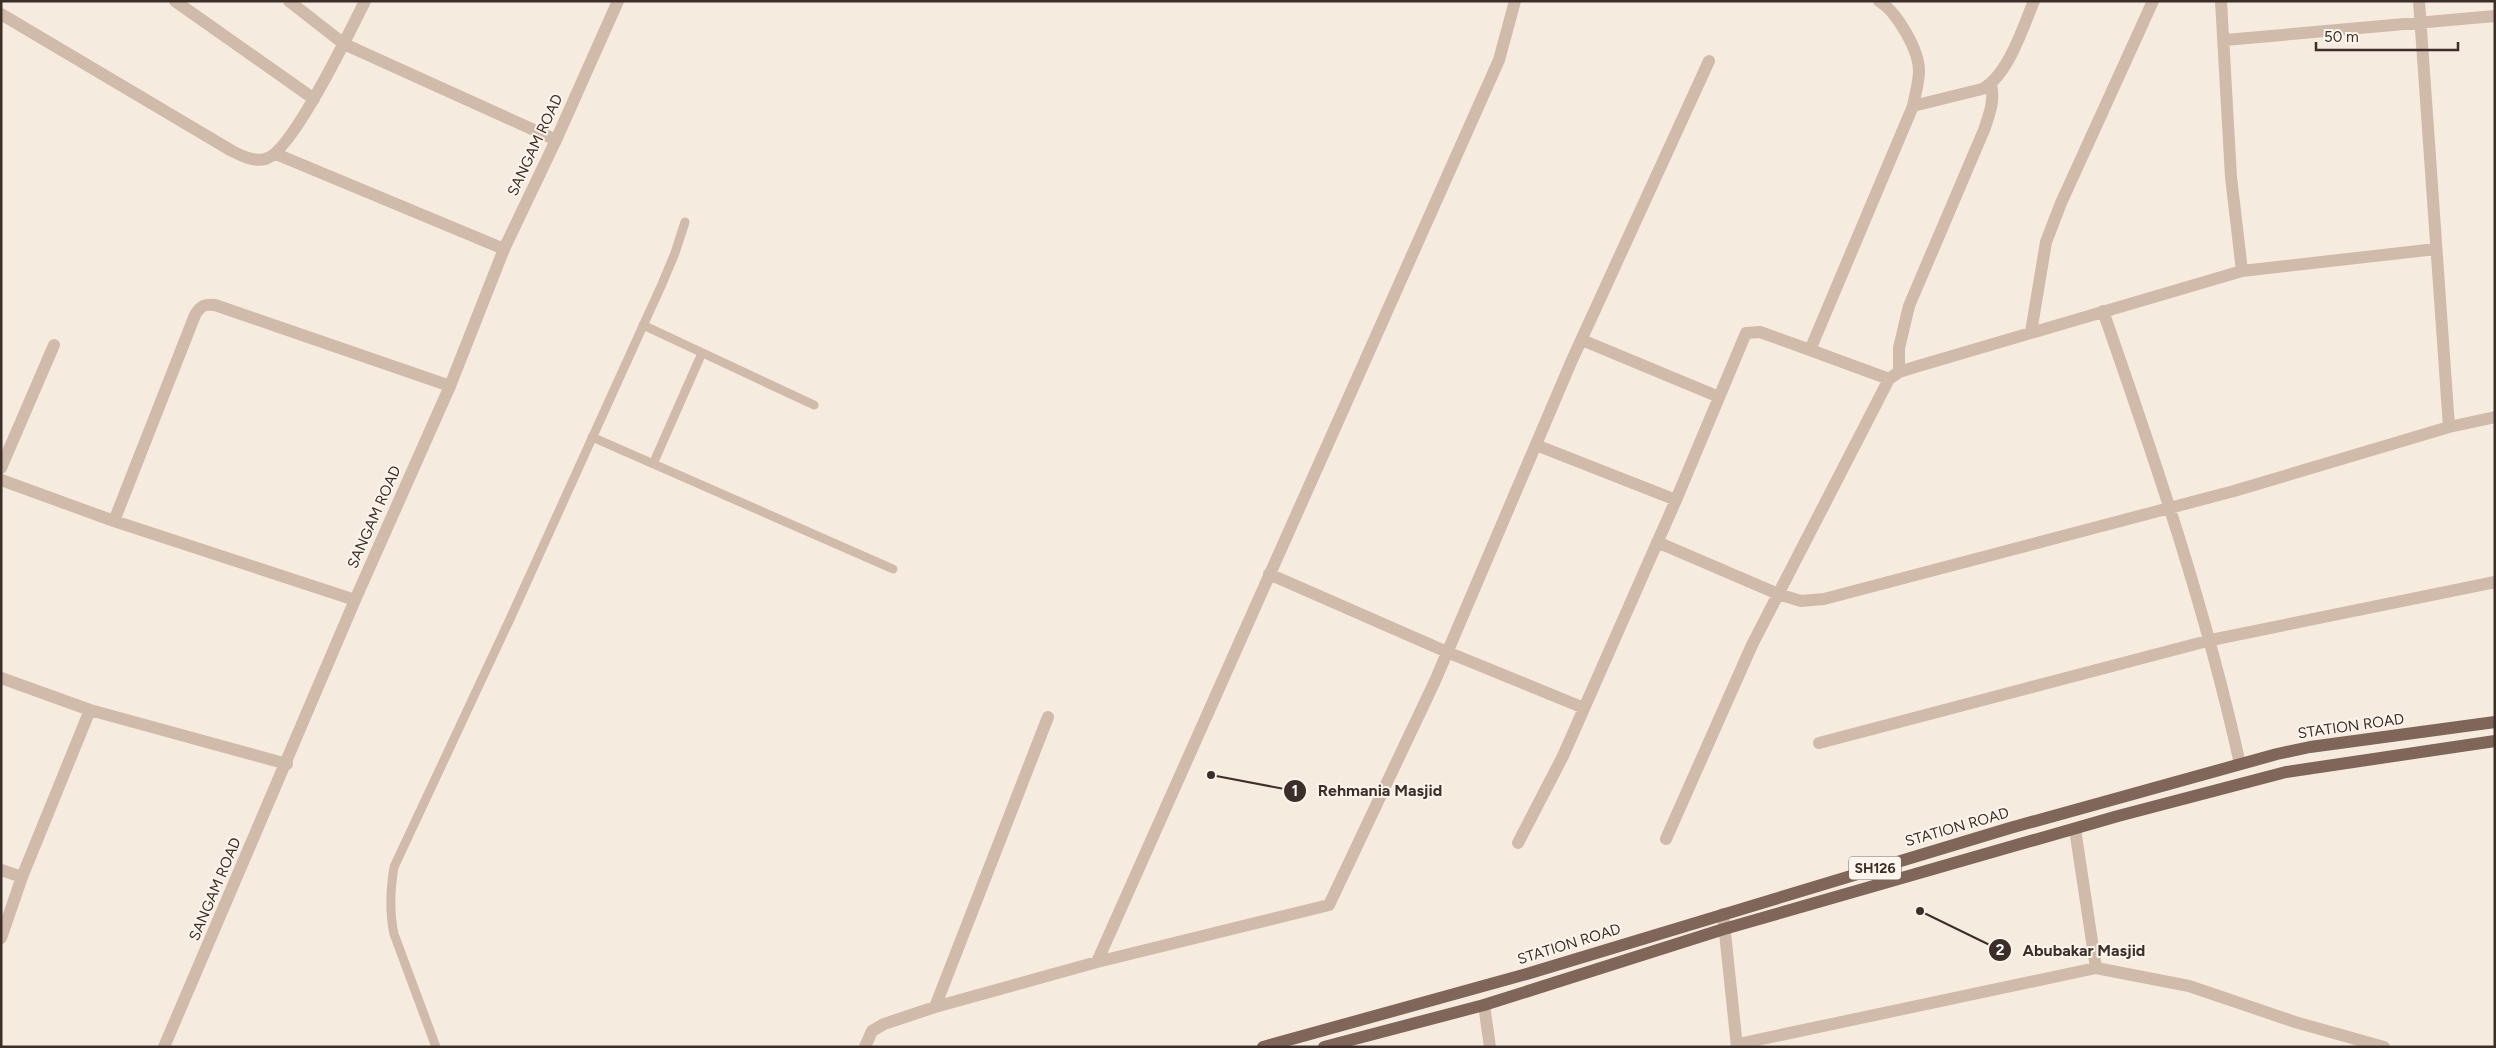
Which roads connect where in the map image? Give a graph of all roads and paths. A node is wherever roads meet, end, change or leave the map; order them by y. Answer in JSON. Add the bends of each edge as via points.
{"nodes":[{"id":1,"x":175,"y":1,"type":"edge"},
{"id":2,"x":289,"y":1,"type":"edge"},
{"id":3,"x":365,"y":1,"type":"edge"},
{"id":4,"x":618,"y":1,"type":"edge"},
{"id":5,"x":1515,"y":1,"type":"edge"},
{"id":6,"x":1879,"y":1,"type":"edge"},
{"id":7,"x":2034,"y":1,"type":"edge"},
{"id":8,"x":2153,"y":1,"type":"edge"},
{"id":9,"x":2221,"y":1,"type":"edge"},
{"id":10,"x":2419,"y":1,"type":"edge"},
{"id":11,"x":1,"y":14,"type":"edge"},
{"id":12,"x":2495,"y":16,"type":"edge"},
{"id":13,"x":2421,"y":22,"type":"junction"},
{"id":14,"x":2225,"y":40,"type":"junction"},
{"id":15,"x":344,"y":44,"type":"junction"},
{"id":16,"x":1710,"y":61,"type":"dead end"},
{"id":17,"x":1991,"y":85,"type":"junction"},
{"id":18,"x":314,"y":99,"type":"junction"},
{"id":19,"x":1913,"y":106,"type":"junction"},
{"id":20,"x":556,"y":140,"type":"junction"},
{"id":21,"x":276,"y":154,"type":"junction"},
{"id":22,"x":685,"y":222,"type":"dead end"},
{"id":23,"x":504,"y":249,"type":"junction"},
{"id":24,"x":2436,"y":249,"type":"junction"},
{"id":25,"x":2242,"y":271,"type":"junction"},
{"id":26,"x":2103,"y":310,"type":"junction"},
{"id":27,"x":642,"y":325,"type":"junction"},
{"id":28,"x":2031,"y":332,"type":"junction"},
{"id":29,"x":1582,"y":340,"type":"junction"},
{"id":30,"x":54,"y":345,"type":"dead end"},
{"id":31,"x":1810,"y":350,"type":"junction"},
{"id":32,"x":702,"y":353,"type":"junction"},
{"id":33,"x":1894,"y":375,"type":"junction"},
{"id":34,"x":450,"y":386,"type":"junction"},
{"id":35,"x":1719,"y":397,"type":"junction"},
{"id":36,"x":814,"y":405,"type":"dead end"},
{"id":37,"x":2495,"y":417,"type":"edge"},
{"id":38,"x":2449,"y":427,"type":"junction"},
{"id":39,"x":592,"y":437,"type":"junction"},
{"id":40,"x":1536,"y":445,"type":"junction"},
{"id":41,"x":653,"y":464,"type":"junction"},
{"id":42,"x":1,"y":468,"type":"edge"},
{"id":43,"x":1,"y":480,"type":"edge"},
{"id":44,"x":1676,"y":500,"type":"junction"},
{"id":45,"x":2171,"y":507,"type":"junction"},
{"id":46,"x":114,"y":521,"type":"junction"},
{"id":47,"x":1657,"y":542,"type":"junction"},
{"id":48,"x":893,"y":569,"type":"dead end"},
{"id":49,"x":1269,"y":574,"type":"junction"},
{"id":50,"x":2495,"y":582,"type":"edge"},
{"id":51,"x":1778,"y":594,"type":"junction"},
{"id":52,"x":355,"y":600,"type":"junction"},
{"id":53,"x":2211,"y":640,"type":"junction"},
{"id":54,"x":1447,"y":652,"type":"junction"},
{"id":55,"x":1,"y":678,"type":"edge"},
{"id":56,"x":1584,"y":708,"type":"junction"},
{"id":57,"x":90,"y":710,"type":"junction"},
{"id":58,"x":1048,"y":718,"type":"dead end"},
{"id":59,"x":2495,"y":722,"type":"edge"},
{"id":60,"x":2495,"y":742,"type":"edge"},
{"id":61,"x":1819,"y":743,"type":"dead end"},
{"id":62,"x":287,"y":764,"type":"junction"},
{"id":63,"x":2240,"y":764,"type":"junction"},
{"id":64,"x":2075,"y":829,"type":"junction"},
{"id":65,"x":1666,"y":839,"type":"dead end"},
{"id":66,"x":1518,"y":843,"type":"dead end"},
{"id":67,"x":1,"y":870,"type":"edge"},
{"id":68,"x":22,"y":877,"type":"junction"},
{"id":69,"x":1723,"y":914,"type":"junction"},
{"id":70,"x":1724,"y":929,"type":"junction"},
{"id":71,"x":1,"y":938,"type":"edge"},
{"id":72,"x":1097,"y":962,"type":"junction"},
{"id":73,"x":2096,"y":968,"type":"junction"},
{"id":74,"x":1484,"y":1005,"type":"junction"},
{"id":75,"x":935,"y":1007,"type":"junction"},
{"id":76,"x":1738,"y":1045,"type":"edge"},
{"id":77,"x":164,"y":1047,"type":"edge"},
{"id":78,"x":436,"y":1047,"type":"edge"},
{"id":79,"x":865,"y":1047,"type":"edge"},
{"id":80,"x":1263,"y":1047,"type":"edge"},
{"id":81,"x":1324,"y":1047,"type":"edge"},
{"id":82,"x":1490,"y":1047,"type":"edge"},
{"id":83,"x":2384,"y":1047,"type":"edge"}],
"edges":[{"from":1,"to":18,"type":"street"},
{"from":2,"to":15,"type":"street"},
{"from":3,"to":15,"type":"street"},
{"from":4,"to":20,"type":"street","name":"SANGAM ROAD"},
{"from":5,"to":49,"type":"street","via":[[1499,60]]},
{"from":6,"to":19,"type":"street","via":[[1906,31],[1919,69]]},
{"from":7,"to":17,"type":"street","via":[[2012,53]]},
{"from":8,"to":28,"type":"street","via":[[2046,242]]},
{"from":9,"to":14,"type":"street"},
{"from":10,"to":13,"type":"street"},
{"from":11,"to":21,"type":"street","via":[[232,151],[248,158],[265,160]]},
{"from":12,"to":13,"type":"street"},
{"from":13,"to":14,"type":"street"},
{"from":13,"to":24,"type":"street"},
{"from":14,"to":25,"type":"street","via":[[2232,177]]},
{"from":15,"to":18,"type":"street"},
{"from":15,"to":20,"type":"street"},
{"from":16,"to":29,"type":"street"},
{"from":17,"to":19,"type":"street"},
{"from":17,"to":33,"type":"street","via":[[1992,106],[1984,130],[1909,306]]},
{"from":18,"to":21,"type":"street"},
{"from":19,"to":31,"type":"street"},
{"from":20,"to":23,"type":"street","name":"SANGAM ROAD"},
{"from":21,"to":23,"type":"street"},
{"from":22,"to":27,"type":"lane","via":[[675,253]]},
{"from":23,"to":34,"type":"street","name":"SANGAM ROAD"},
{"from":24,"to":25,"type":"street"},
{"from":24,"to":38,"type":"street"},
{"from":25,"to":26,"type":"street"},
{"from":26,"to":28,"type":"street"},
{"from":26,"to":45,"type":"street"},
{"from":27,"to":32,"type":"lane"},
{"from":27,"to":39,"type":"lane"},
{"from":28,"to":33,"type":"street"},
{"from":29,"to":35,"type":"street"},
{"from":29,"to":40,"type":"street"},
{"from":30,"to":42,"type":"street"},
{"from":31,"to":33,"type":"street"},
{"from":31,"to":35,"type":"street","via":[[1760,332],[1746,333]]},
{"from":32,"to":36,"type":"lane"},
{"from":32,"to":41,"type":"lane"},
{"from":33,"to":51,"type":"street"},
{"from":34,"to":46,"type":"street","via":[[206,304],[195,315]]},
{"from":34,"to":52,"type":"street","name":"SANGAM ROAD"},
{"from":35,"to":44,"type":"street"},
{"from":37,"to":38,"type":"street"},
{"from":38,"to":45,"type":"street"},
{"from":39,"to":41,"type":"lane"},
{"from":39,"to":78,"type":"lane","via":[[394,868],[390,916],[394,934]]},
{"from":40,"to":44,"type":"street"},
{"from":40,"to":54,"type":"street"},
{"from":41,"to":48,"type":"lane"},
{"from":43,"to":46,"type":"street"},
{"from":44,"to":47,"type":"street"},
{"from":45,"to":51,"type":"street","via":[[1824,599],[1801,601]]},
{"from":45,"to":53,"type":"street"},
{"from":46,"to":52,"type":"street"},
{"from":47,"to":51,"type":"street"},
{"from":47,"to":56,"type":"street"},
{"from":49,"to":54,"type":"street"},
{"from":49,"to":72,"type":"street"},
{"from":50,"to":53,"type":"street"},
{"from":51,"to":65,"type":"street"},
{"from":52,"to":62,"type":"street","name":"SANGAM ROAD"},
{"from":53,"to":61,"type":"street"},
{"from":53,"to":63,"type":"street"},
{"from":54,"to":56,"type":"street"},
{"from":54,"to":72,"type":"street","via":[[1329,905]]},
{"from":55,"to":57,"type":"street"},
{"from":56,"to":66,"type":"street"},
{"from":57,"to":62,"type":"street"},
{"from":57,"to":68,"type":"street"},
{"from":58,"to":75,"type":"street"},
{"from":59,"to":63,"type":"main road","name":"STATION ROAD","number":"SH126","via":[[2310,747]]},
{"from":60,"to":64,"type":"main road","number":"SH126","via":[[2286,772]]},
{"from":62,"to":77,"type":"street","name":"SANGAM ROAD"},
{"from":63,"to":69,"type":"main road","name":"STATION ROAD","number":"SH126","via":[[2010,828]]},
{"from":64,"to":70,"type":"main road","number":"SH126"},
{"from":64,"to":73,"type":"street"},
{"from":67,"to":68,"type":"street"},
{"from":68,"to":71,"type":"street"},
{"from":69,"to":70,"type":"street"},
{"from":69,"to":80,"type":"main road","name":"STATION ROAD","number":"SH126","via":[[1521,976]]},
{"from":70,"to":74,"type":"main road","number":"SH126"},
{"from":70,"to":76,"type":"street"},
{"from":72,"to":75,"type":"street"},
{"from":73,"to":76,"type":"street"},
{"from":73,"to":83,"type":"street","via":[[2189,986]]},
{"from":74,"to":81,"type":"main road","number":"SH126"},
{"from":74,"to":82,"type":"street"},
{"from":75,"to":79,"type":"street","via":[[872,1030]]}]}
